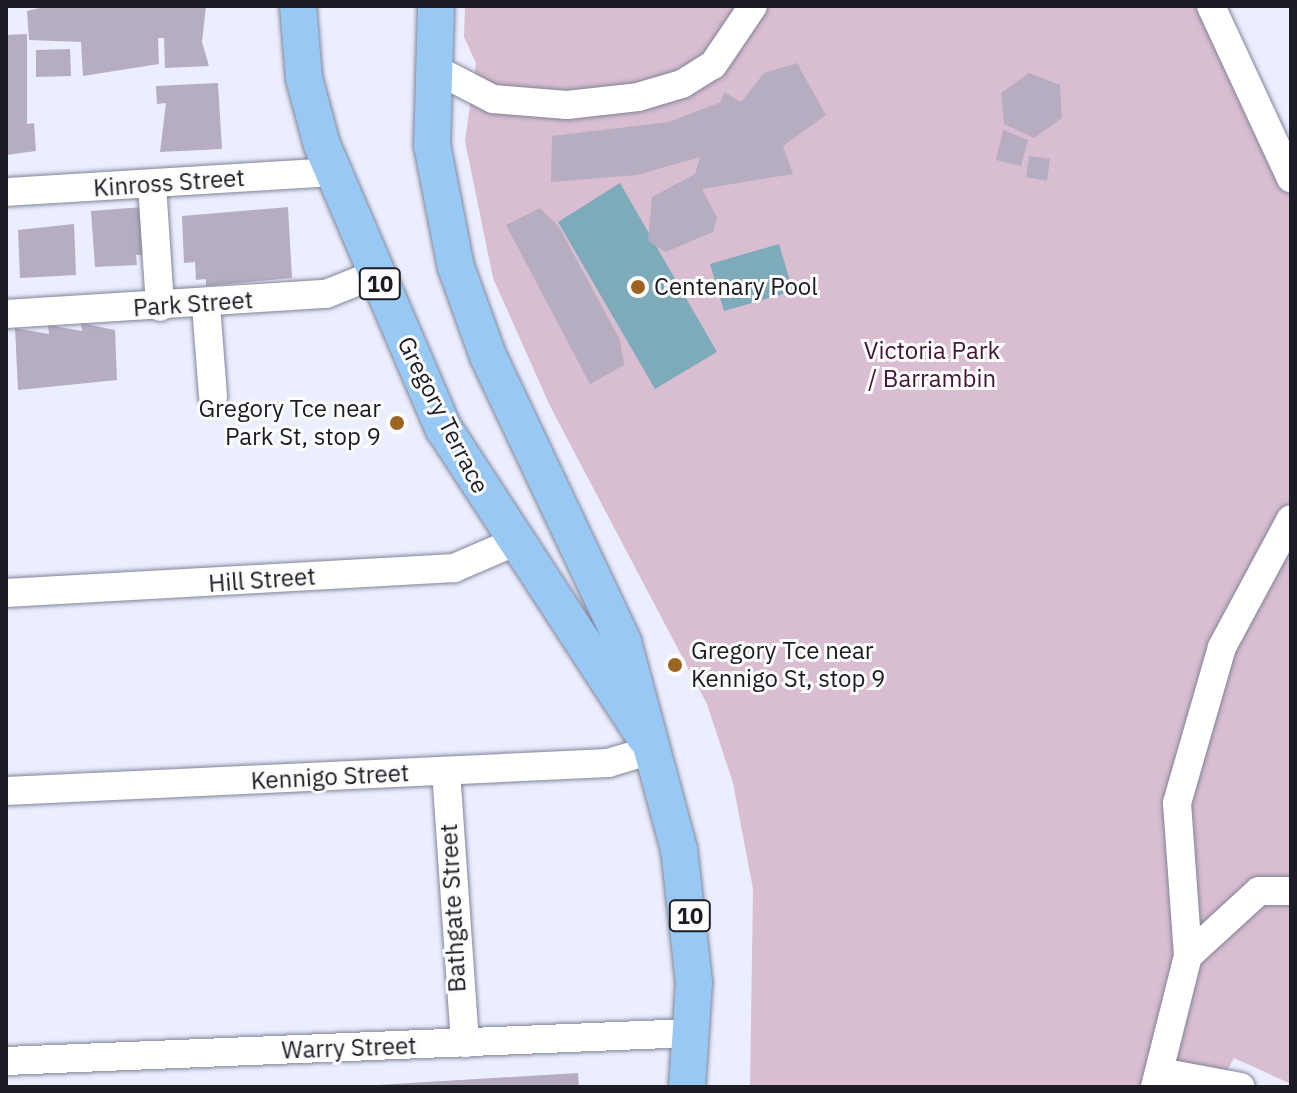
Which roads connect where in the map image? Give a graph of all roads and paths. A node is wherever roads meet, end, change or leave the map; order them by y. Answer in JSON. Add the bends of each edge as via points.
{"nodes":[{"id":1,"x":298,"y":6,"type":"edge"},
{"id":2,"x":436,"y":6,"type":"edge"},
{"id":3,"x":753,"y":6,"type":"edge"},
{"id":4,"x":1211,"y":6,"type":"edge"},
{"id":5,"x":431,"y":67,"type":"junction"},
{"id":6,"x":332,"y":172,"type":"junction"},
{"id":7,"x":1291,"y":178,"type":"edge"},
{"id":8,"x":152,"y":185,"type":"junction"},
{"id":9,"x":6,"y":192,"type":"edge"},
{"id":10,"x":376,"y":274,"type":"junction"},
{"id":11,"x":206,"y":305,"type":"junction"},
{"id":12,"x":160,"y":307,"type":"junction"},
{"id":13,"x":6,"y":314,"type":"edge"},
{"id":14,"x":213,"y":397,"type":"dead end"},
{"id":15,"x":564,"y":517,"type":"junction"},
{"id":16,"x":1291,"y":519,"type":"edge"},
{"id":17,"x":512,"y":543,"type":"junction"},
{"id":18,"x":6,"y":593,"type":"edge"},
{"id":19,"x":651,"y":747,"type":"junction"},
{"id":20,"x":446,"y":771,"type":"junction"},
{"id":21,"x":6,"y":791,"type":"edge"},
{"id":22,"x":1291,"y":891,"type":"edge"},
{"id":23,"x":1188,"y":956,"type":"junction"},
{"id":24,"x":692,"y":1033,"type":"junction"},
{"id":25,"x":465,"y":1043,"type":"junction"},
{"id":26,"x":6,"y":1061,"type":"edge"},
{"id":27,"x":1158,"y":1080,"type":"edge"},
{"id":28,"x":687,"y":1087,"type":"edge"},
{"id":29,"x":1241,"y":1087,"type":"edge"}],
"edges":[{"from":1,"to":6,"type":"main road","name":"Gregory Terrace","number":"10","via":[[304,78]]},
{"from":2,"to":5,"type":"main road","name":"Gregory Terrace","number":"10"},
{"from":3,"to":5,"type":"street","via":[[713,65],[682,84],[638,97],[567,105],[493,99]]},
{"from":4,"to":7,"type":"street"},
{"from":5,"to":15,"type":"main road","name":"Gregory Terrace","number":"10","via":[[432,145],[456,267]]},
{"from":6,"to":8,"type":"street","name":"Kinross Street"},
{"from":6,"to":10,"type":"main road","name":"Gregory Terrace","number":"10"},
{"from":8,"to":9,"type":"street","name":"Kinross Street"},
{"from":8,"to":12,"type":"street"},
{"from":10,"to":11,"type":"street","name":"Park Street","via":[[331,293]]},
{"from":10,"to":17,"type":"main road","name":"Gregory Terrace","number":"10","via":[[444,429]]},
{"from":11,"to":12,"type":"street","name":"Park Street"},
{"from":11,"to":14,"type":"street"},
{"from":12,"to":13,"type":"street","name":"Park Street"},
{"from":15,"to":17,"type":"main road"},
{"from":15,"to":19,"type":"main road","name":"Gregory Terrace","number":"10","via":[[623,642]]},
{"from":16,"to":23,"type":"street","via":[[1222,647],[1177,803]]},
{"from":17,"to":18,"type":"street","name":"Hill Street","via":[[454,568]]},
{"from":17,"to":19,"type":"main road","name":"Gregory Terrace","number":"10"},
{"from":19,"to":20,"type":"street","name":"Kennigo Street","via":[[612,763]]},
{"from":19,"to":24,"type":"main road","name":"Gregory Terrace","number":"10","via":[[686,885]]},
{"from":20,"to":21,"type":"street","name":"Kennigo Street"},
{"from":20,"to":25,"type":"street","name":"Bathgate Street"},
{"from":22,"to":23,"type":"street","via":[[1259,891]]},
{"from":23,"to":27,"type":"street"},
{"from":24,"to":25,"type":"street","name":"Warry Street"},
{"from":24,"to":28,"type":"main road","name":"Gregory Terrace","number":"10"},
{"from":25,"to":26,"type":"street","name":"Warry Street"},
{"from":27,"to":29,"type":"street"}]}
